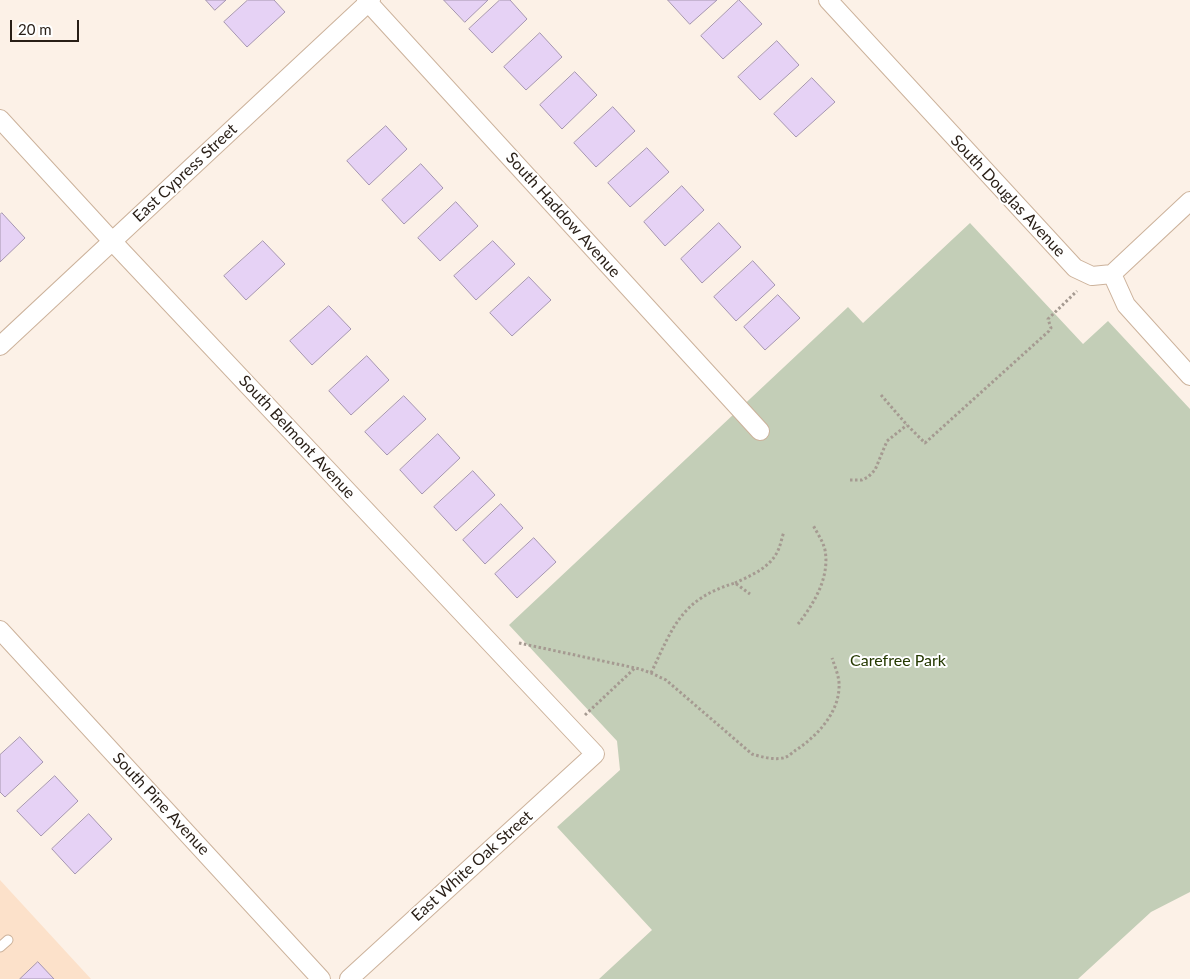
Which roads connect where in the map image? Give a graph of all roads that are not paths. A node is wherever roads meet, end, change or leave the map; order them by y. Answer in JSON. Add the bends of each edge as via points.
{"nodes":[{"id":1,"x":828,"y":0,"type":"edge"},
{"id":2,"x":368,"y":1,"type":"edge"},
{"id":3,"x":0,"y":119,"type":"edge"},
{"id":4,"x":1190,"y":201,"type":"edge"},
{"id":5,"x":112,"y":241,"type":"junction"},
{"id":6,"x":1112,"y":274,"type":"junction"},
{"id":7,"x":0,"y":346,"type":"edge"},
{"id":8,"x":1190,"y":376,"type":"edge"},
{"id":9,"x":760,"y":431,"type":"dead end"},
{"id":10,"x":0,"y":630,"type":"edge"},
{"id":11,"x":595,"y":754,"type":"joint"},
{"id":12,"x":8,"y":940,"type":"dead end"},
{"id":13,"x":0,"y":947,"type":"edge"},
{"id":14,"x":321,"y":979,"type":"edge"},
{"id":15,"x":349,"y":979,"type":"edge"}],
"edges":[{"from":1,"to":6,"type":"street","name":"South Douglas Avenue","via":[[1075,268],[1092,276]]},
{"from":2,"to":5,"type":"street","name":"East Cypress Street"},
{"from":2,"to":9,"type":"street","name":"South Haddow Avenue"},
{"from":3,"to":5,"type":"street","name":"South Belmont Avenue"},
{"from":4,"to":6,"type":"street"},
{"from":5,"to":7,"type":"street","name":"East Cypress Street"},
{"from":5,"to":11,"type":"street","name":"South Belmont Avenue"},
{"from":6,"to":8,"type":"street","via":[[1126,305]]},
{"from":10,"to":14,"type":"street","name":"South Pine Avenue"},
{"from":11,"to":15,"type":"street","name":"East White Oak Street"},
{"from":12,"to":13,"type":"lane"}]}
